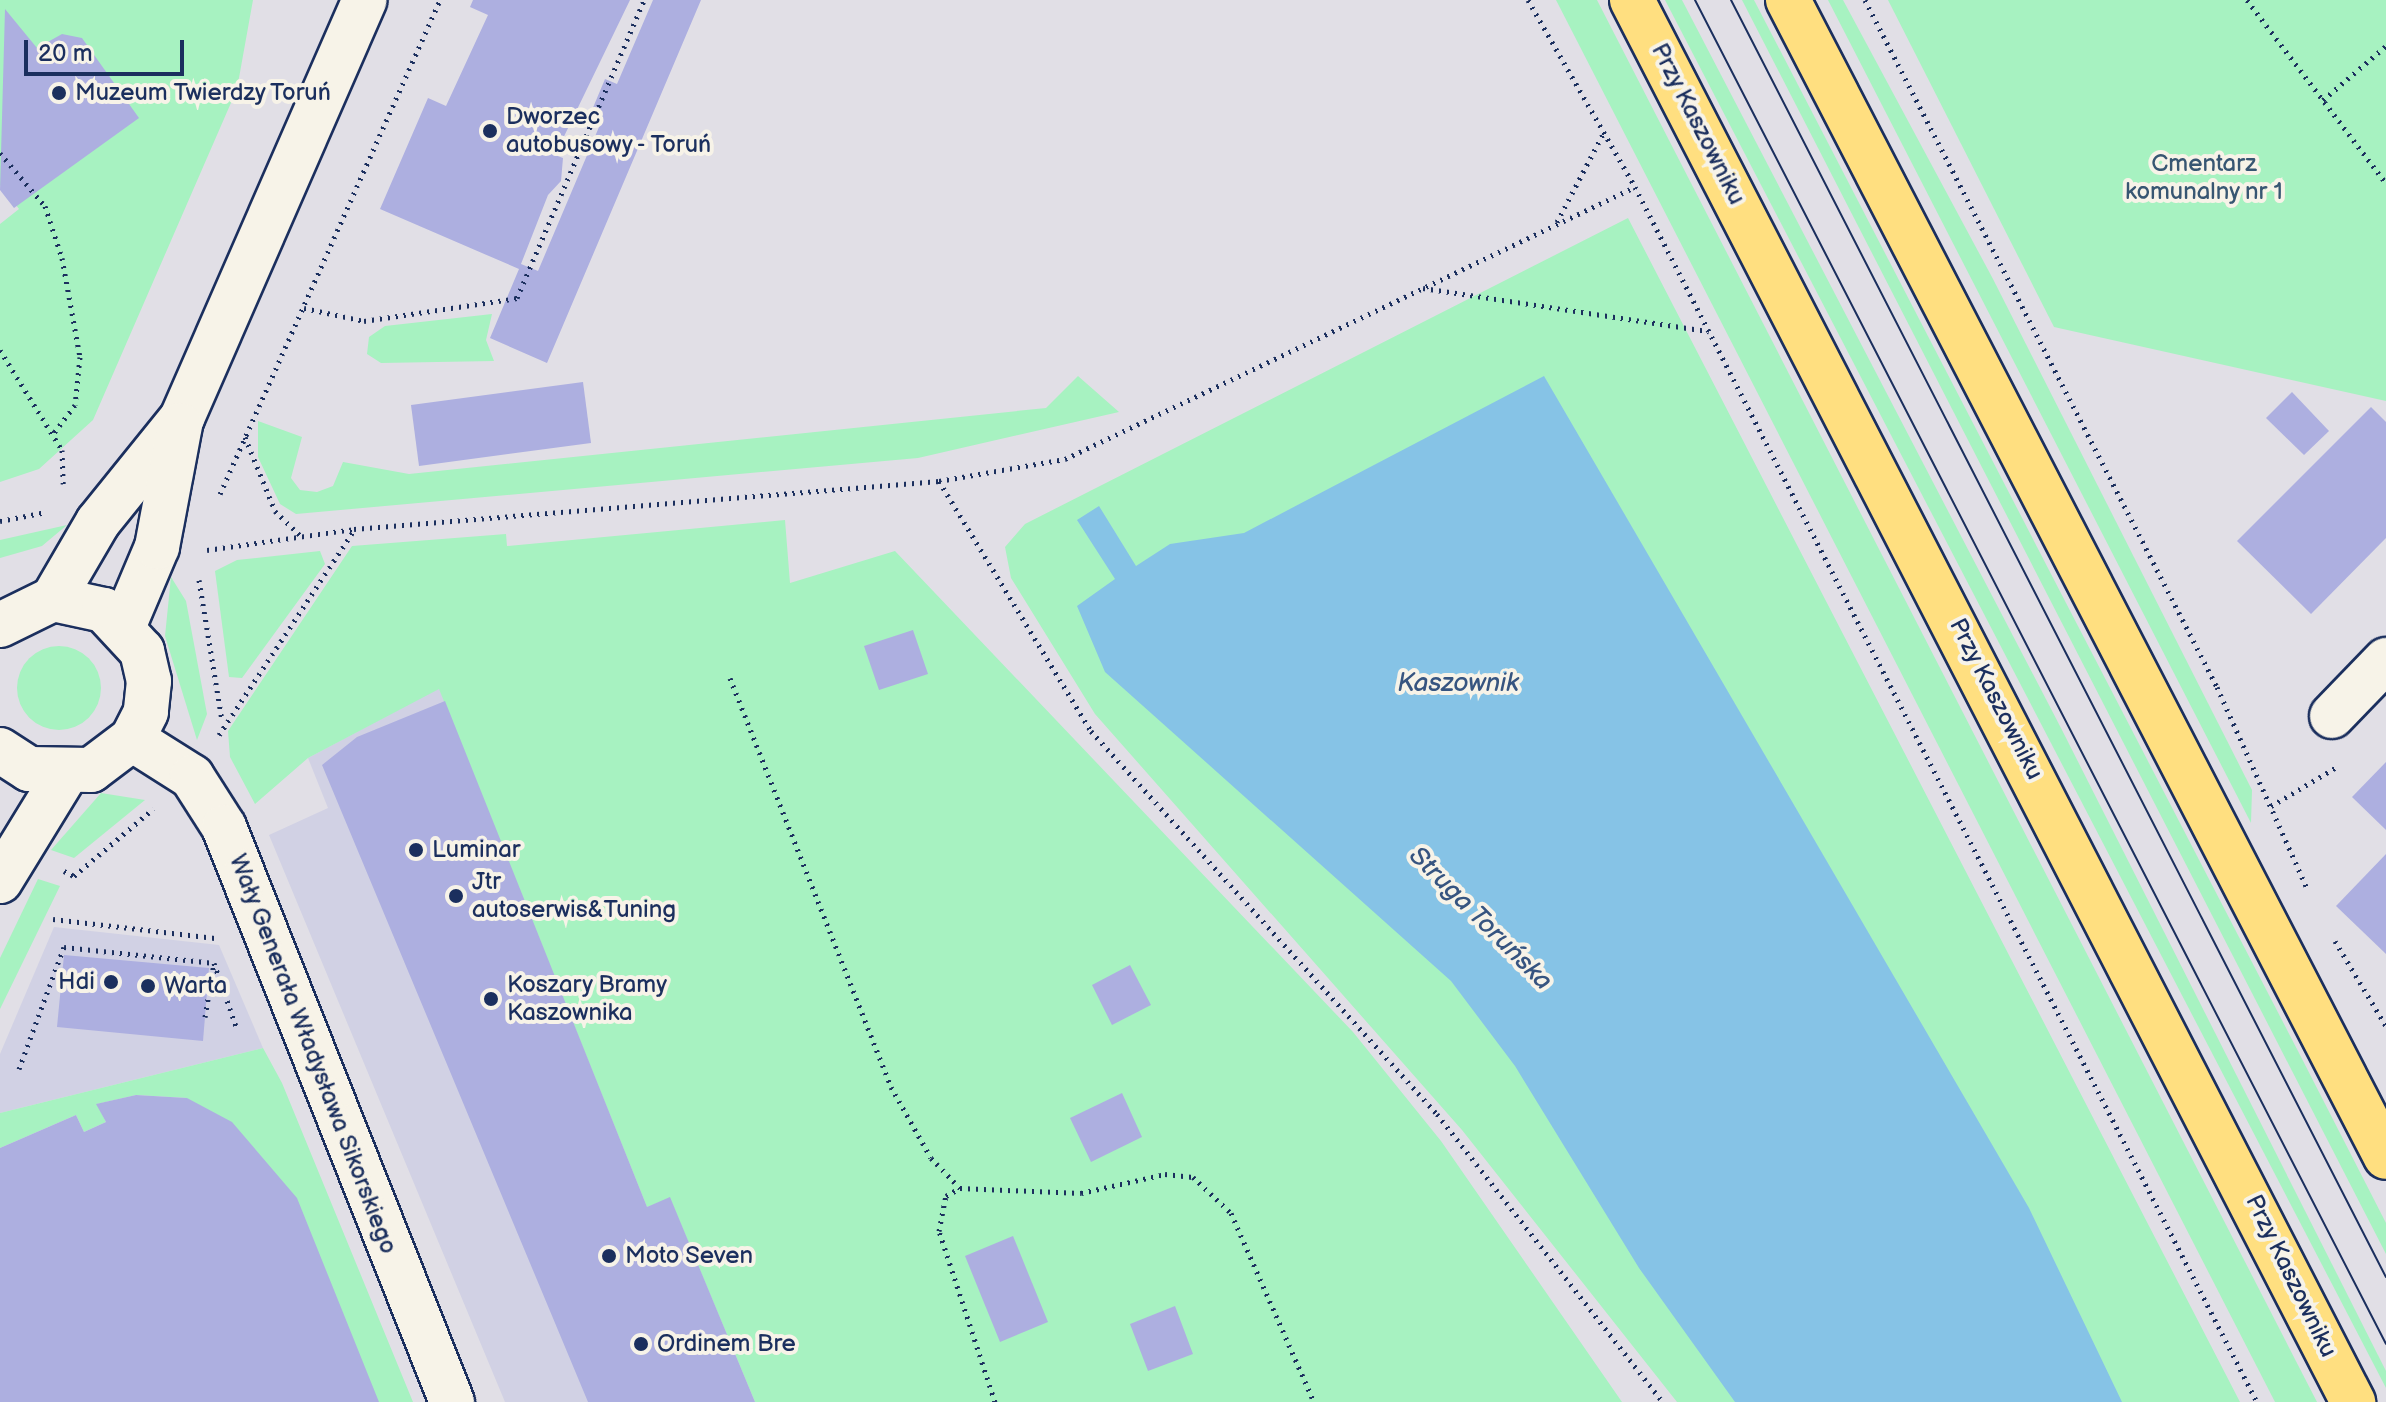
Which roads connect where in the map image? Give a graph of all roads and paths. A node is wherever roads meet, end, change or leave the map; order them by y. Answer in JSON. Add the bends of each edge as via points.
{"nodes":[{"id":1,"x":365,"y":0,"type":"edge"},
{"id":2,"x":440,"y":0,"type":"edge"},
{"id":3,"x":644,"y":0,"type":"edge"},
{"id":4,"x":1528,"y":0,"type":"edge"},
{"id":5,"x":1632,"y":0,"type":"edge"},
{"id":6,"x":1788,"y":0,"type":"edge"},
{"id":7,"x":1865,"y":0,"type":"edge"},
{"id":8,"x":2247,"y":0,"type":"edge"},
{"id":9,"x":2386,"y":46,"type":"edge"},
{"id":10,"x":2323,"y":100,"type":"junction"},
{"id":11,"x":1603,"y":134,"type":"junction"},
{"id":12,"x":0,"y":153,"type":"edge"},
{"id":13,"x":2386,"y":183,"type":"edge"},
{"id":14,"x":1635,"y":187,"type":"junction"},
{"id":15,"x":1557,"y":223,"type":"junction"},
{"id":16,"x":1422,"y":288,"type":"junction"},
{"id":17,"x":304,"y":308,"type":"junction"},
{"id":18,"x":1709,"y":331,"type":"junction"},
{"id":19,"x":0,"y":350,"type":"edge"},
{"id":20,"x":182,"y":418,"type":"junction"},
{"id":21,"x":52,"y":435,"type":"junction"},
{"id":22,"x":245,"y":436,"type":"junction"},
{"id":23,"x":939,"y":481,"type":"junction"},
{"id":24,"x":63,"y":494,"type":"dead end"},
{"id":25,"x":217,"y":501,"type":"dead end"},
{"id":26,"x":63,"y":509,"type":"dead end"},
{"id":27,"x":0,"y":521,"type":"edge"},
{"id":28,"x":354,"y":529,"type":"junction"},
{"id":29,"x":303,"y":538,"type":"junction"},
{"id":30,"x":203,"y":539,"type":"dead end"},
{"id":31,"x":200,"y":551,"type":"junction"},
{"id":32,"x":199,"y":560,"type":"dead end"},
{"id":33,"x":198,"y":570,"type":"dead end"},
{"id":34,"x":53,"y":599,"type":"junction"},
{"id":35,"x":3,"y":617,"type":"edge"},
{"id":36,"x":124,"y":625,"type":"junction"},
{"id":37,"x":2386,"y":660,"type":"edge"},
{"id":38,"x":730,"y":678,"type":"dead end"},
{"id":39,"x":2332,"y":716,"type":"dead end"},
{"id":40,"x":222,"y":721,"type":"junction"},
{"id":41,"x":132,"y":739,"type":"junction"},
{"id":42,"x":217,"y":745,"type":"dead end"},
{"id":43,"x":0,"y":750,"type":"edge"},
{"id":44,"x":2334,"y":770,"type":"dead end"},
{"id":45,"x":65,"y":775,"type":"junction"},
{"id":46,"x":165,"y":799,"type":"dead end"},
{"id":47,"x":2271,"y":806,"type":"junction"},
{"id":48,"x":55,"y":867,"type":"dead end"},
{"id":49,"x":0,"y":881,"type":"edge"},
{"id":50,"x":2314,"y":904,"type":"dead end"},
{"id":51,"x":53,"y":919,"type":"dead end"},
{"id":52,"x":2332,"y":935,"type":"dead end"},
{"id":53,"x":267,"y":944,"type":"junction"},
{"id":54,"x":214,"y":963,"type":"junction"},
{"id":55,"x":205,"y":1017,"type":"dead end"},
{"id":56,"x":236,"y":1026,"type":"dead end"},
{"id":57,"x":2386,"y":1026,"type":"edge"},
{"id":58,"x":19,"y":1069,"type":"dead end"},
{"id":59,"x":2386,"y":1157,"type":"edge"},
{"id":60,"x":960,"y":1188,"type":"junction"},
{"id":61,"x":452,"y":1402,"type":"edge"},
{"id":62,"x":995,"y":1402,"type":"edge"},
{"id":63,"x":1314,"y":1402,"type":"edge"},
{"id":64,"x":1663,"y":1402,"type":"edge"},
{"id":65,"x":2257,"y":1402,"type":"edge"},
{"id":66,"x":2353,"y":1402,"type":"edge"}],
"edges":[{"from":1,"to":20,"type":"street"},
{"from":2,"to":17,"type":"path"},
{"from":3,"to":17,"type":"path","via":[[517,298],[364,321]]},
{"from":4,"to":11,"type":"path"},
{"from":5,"to":66,"type":"main road","name":"Przy Kaszowniku"},
{"from":6,"to":59,"type":"main road"},
{"from":7,"to":47,"type":"path","via":[[2217,687]]},
{"from":8,"to":10,"type":"path"},
{"from":9,"to":10,"type":"path"},
{"from":10,"to":13,"type":"path"},
{"from":11,"to":14,"type":"path"},
{"from":11,"to":15,"type":"path"},
{"from":12,"to":21,"type":"path","via":[[45,206],[62,258],[80,357],[75,405]]},
{"from":14,"to":15,"type":"path"},
{"from":14,"to":18,"type":"path"},
{"from":15,"to":16,"type":"path"},
{"from":16,"to":18,"type":"path"},
{"from":16,"to":23,"type":"path","via":[[1065,459]]},
{"from":17,"to":22,"type":"path"},
{"from":18,"to":65,"type":"path"},
{"from":19,"to":21,"type":"path"},
{"from":20,"to":34,"type":"street","via":[[98,522]]},
{"from":20,"to":36,"type":"street","via":[[157,547]]},
{"from":21,"to":24,"type":"path","via":[[62,450]]},
{"from":22,"to":25,"type":"path"},
{"from":22,"to":29,"type":"path","via":[[275,511]]},
{"from":23,"to":28,"type":"path"},
{"from":23,"to":64,"type":"path","via":[[1091,731],[1437,1114]]},
{"from":26,"to":27,"type":"path"},
{"from":28,"to":29,"type":"path"},
{"from":28,"to":40,"type":"path"},
{"from":29,"to":31,"type":"path"},
{"from":30,"to":31,"type":"path"},
{"from":31,"to":32,"type":"path"},
{"from":33,"to":40,"type":"path"},
{"from":34,"to":35,"type":"street"},
{"from":34,"to":36,"type":"street","via":[[91,605]]},
{"from":36,"to":41,"type":"street","via":[[142,651],[149,681]]},
{"from":37,"to":39,"type":"street"},
{"from":38,"to":60,"type":"path","via":[[891,1087],[931,1158]]},
{"from":40,"to":42,"type":"path"},
{"from":41,"to":45,"type":"street","via":[[102,764]]},
{"from":41,"to":53,"type":"street","name":"Wały Generała Władysława Sikorskiego","via":[[192,777],[224,827]]},
{"from":43,"to":45,"type":"street","via":[[29,769]]},
{"from":44,"to":47,"type":"path"},
{"from":45,"to":49,"type":"street"},
{"from":46,"to":48,"type":"path","via":[[74,876]]},
{"from":47,"to":50,"type":"path"},
{"from":51,"to":53,"type":"path"},
{"from":52,"to":57,"type":"path"},
{"from":53,"to":61,"type":"street","name":"Wały Generała Władysława Sikorskiego"},
{"from":54,"to":55,"type":"path"},
{"from":54,"to":56,"type":"path"},
{"from":54,"to":58,"type":"path","via":[[64,947]]},
{"from":60,"to":62,"type":"path","via":[[946,1196],[939,1231]]},
{"from":60,"to":63,"type":"path","via":[[1059,1195],[1165,1174],[1204,1183],[1245,1237]]}]}
